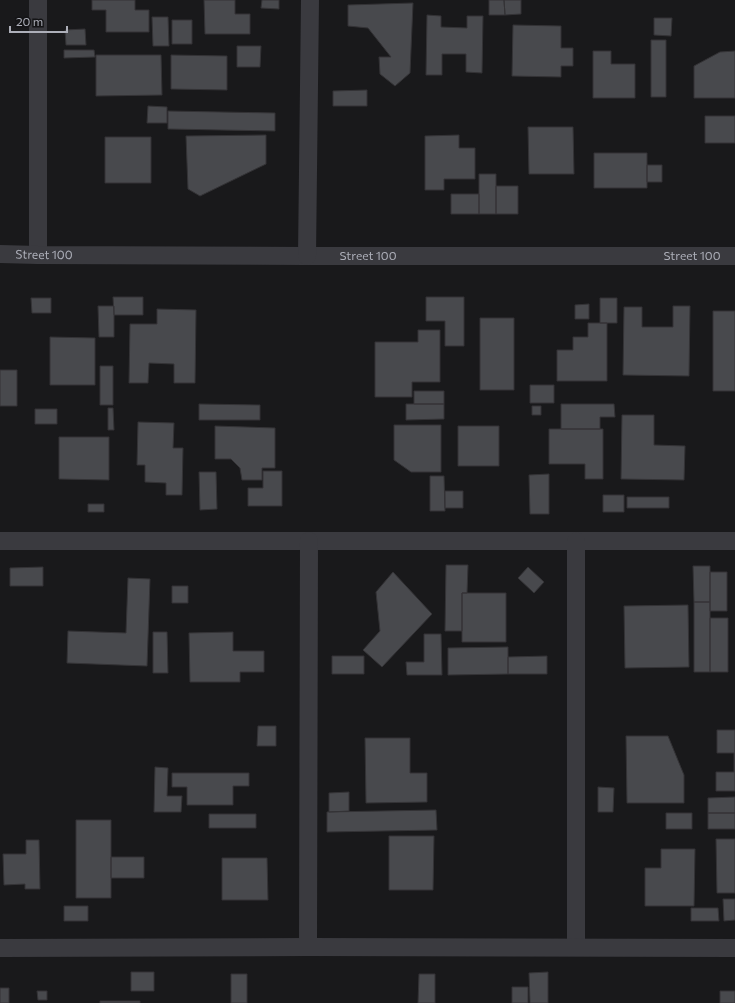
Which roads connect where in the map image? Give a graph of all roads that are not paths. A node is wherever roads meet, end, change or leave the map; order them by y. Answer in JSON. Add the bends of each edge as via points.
{"nodes":[{"id":1,"x":38,"y":0,"type":"edge"},
{"id":2,"x":310,"y":0,"type":"edge"},
{"id":3,"x":0,"y":254,"type":"edge"},
{"id":4,"x":38,"y":255,"type":"junction"},
{"id":5,"x":307,"y":256,"type":"junction"},
{"id":6,"x":735,"y":256,"type":"edge"},
{"id":7,"x":0,"y":541,"type":"edge"},
{"id":8,"x":309,"y":541,"type":"junction"},
{"id":9,"x":576,"y":541,"type":"junction"},
{"id":10,"x":735,"y":541,"type":"edge"},
{"id":11,"x":308,"y":947,"type":"junction"},
{"id":12,"x":0,"y":948,"type":"edge"},
{"id":13,"x":576,"y":948,"type":"junction"},
{"id":14,"x":735,"y":948,"type":"edge"}],
"edges":[{"from":1,"to":4,"type":"street"},
{"from":2,"to":5,"type":"street"},
{"from":3,"to":4,"type":"street","name":"Street 100"},
{"from":4,"to":5,"type":"street","name":"Street 100"},
{"from":5,"to":6,"type":"street","name":"Street 100"},
{"from":7,"to":8,"type":"street"},
{"from":8,"to":9,"type":"street"},
{"from":8,"to":11,"type":"street"},
{"from":9,"to":10,"type":"street"},
{"from":9,"to":13,"type":"street"},
{"from":11,"to":12,"type":"street"},
{"from":11,"to":13,"type":"street"},
{"from":13,"to":14,"type":"street"}]}
